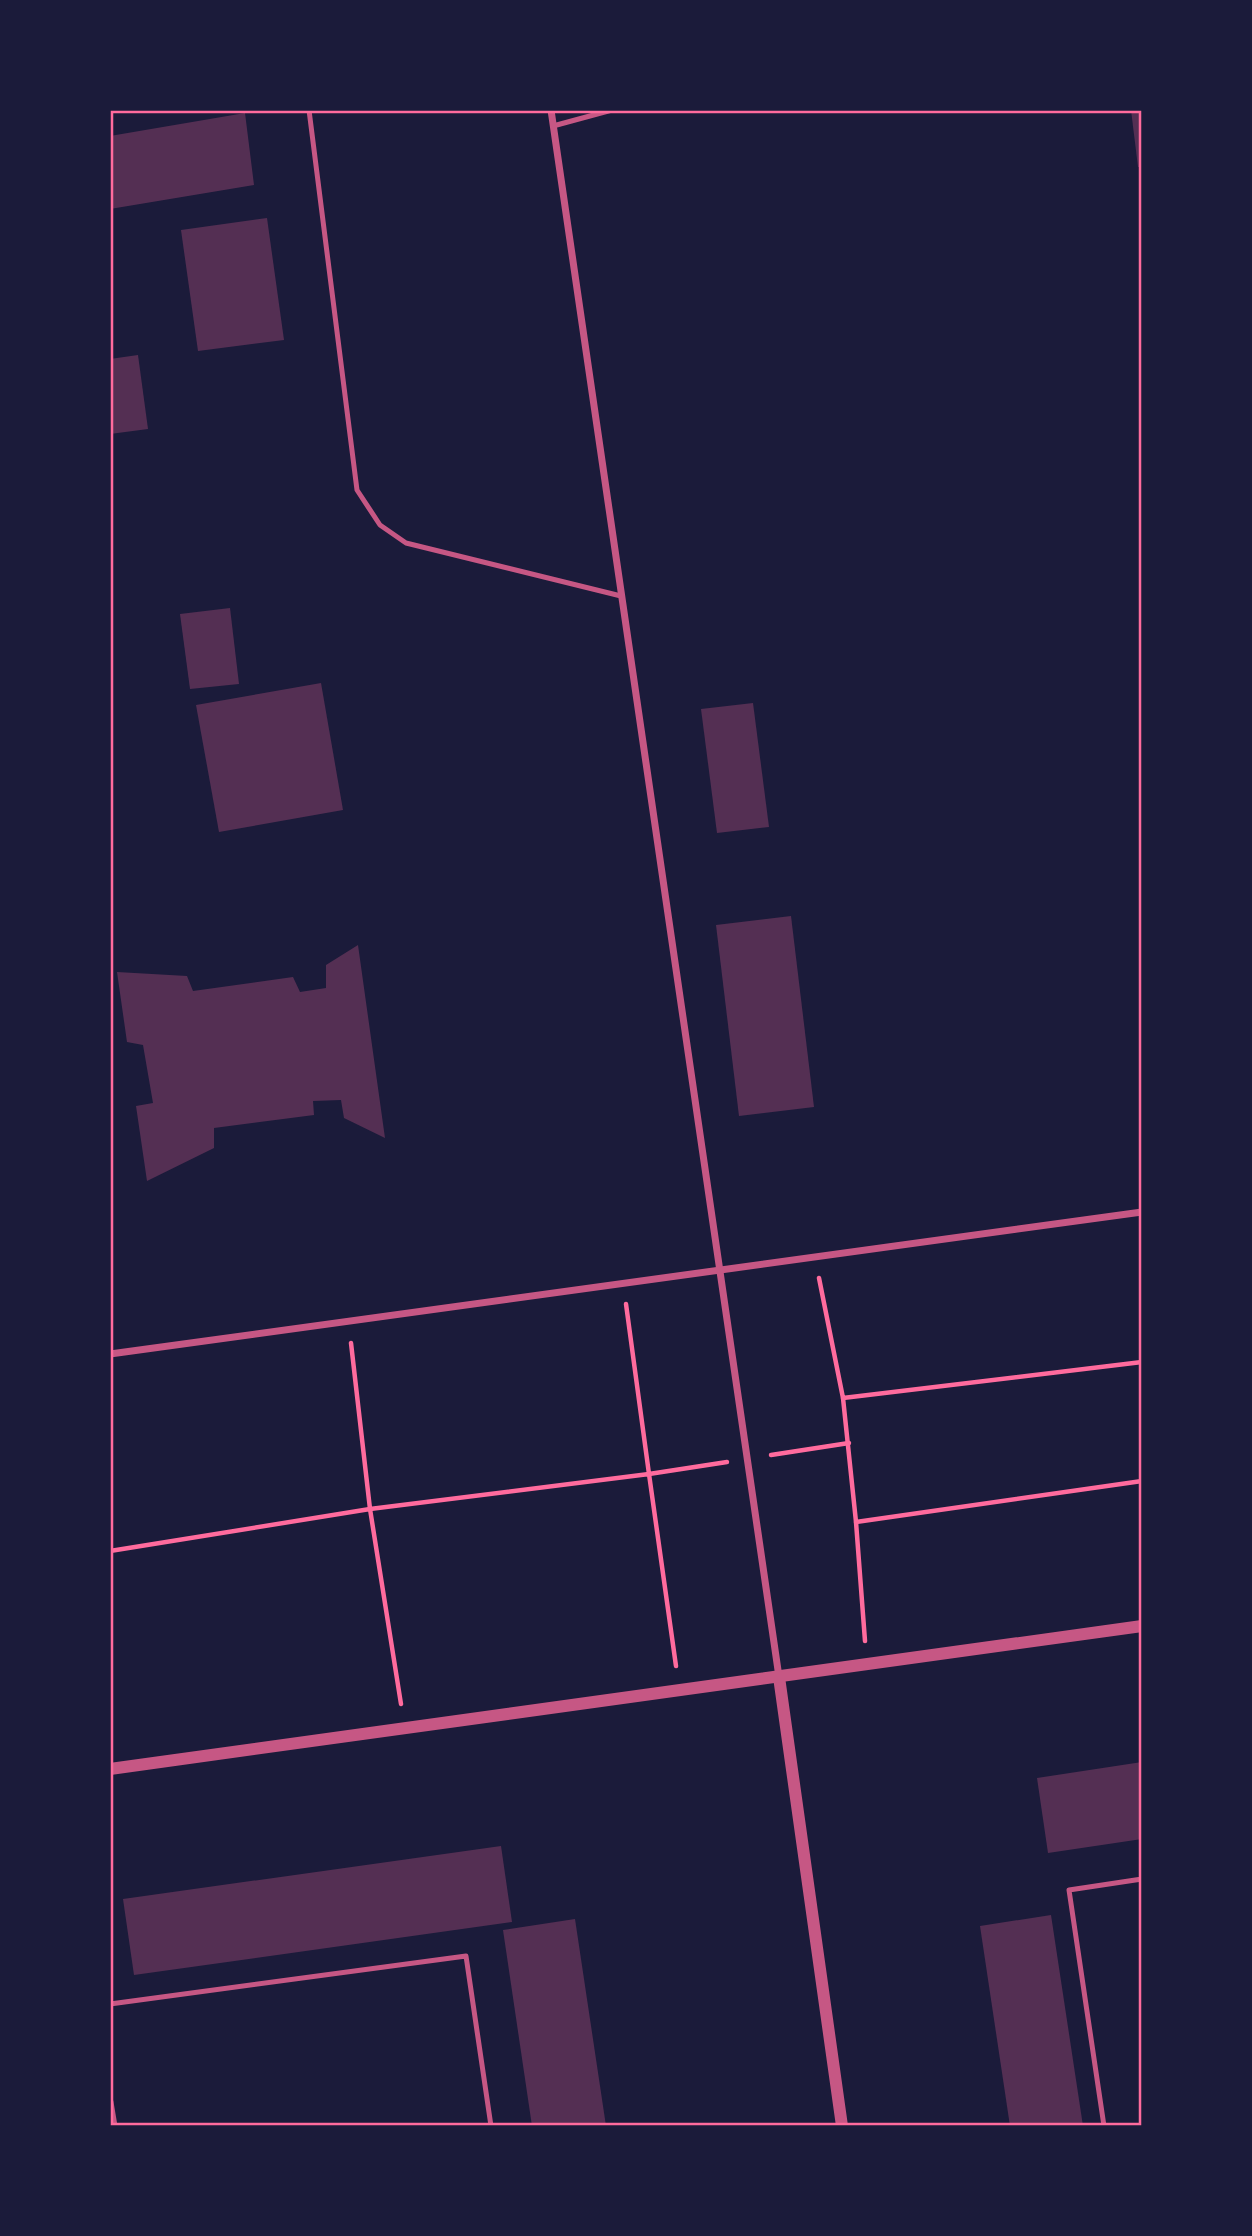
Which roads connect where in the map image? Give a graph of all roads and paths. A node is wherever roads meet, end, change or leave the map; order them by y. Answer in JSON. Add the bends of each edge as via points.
{"nodes":[{"id":1,"x":309,"y":110,"type":"edge"},
{"id":2,"x":551,"y":110,"type":"edge"},
{"id":3,"x":612,"y":110,"type":"edge"},
{"id":4,"x":553,"y":126,"type":"junction"},
{"id":5,"x":621,"y":596,"type":"junction"},
{"id":6,"x":1142,"y":1212,"type":"edge"},
{"id":7,"x":815,"y":1257,"type":"junction"},
{"id":8,"x":718,"y":1270,"type":"junction"},
{"id":9,"x":623,"y":1283,"type":"junction"},
{"id":10,"x":349,"y":1321,"type":"junction"},
{"id":11,"x":110,"y":1354,"type":"edge"},
{"id":12,"x":1142,"y":1362,"type":"edge"},
{"id":13,"x":843,"y":1398,"type":"junction"},
{"id":14,"x":849,"y":1443,"type":"junction"},
{"id":15,"x":748,"y":1459,"type":"junction"},
{"id":16,"x":649,"y":1474,"type":"junction"},
{"id":17,"x":1142,"y":1481,"type":"edge"},
{"id":18,"x":370,"y":1509,"type":"junction"},
{"id":19,"x":856,"y":1522,"type":"junction"},
{"id":20,"x":110,"y":1551,"type":"edge"},
{"id":21,"x":1142,"y":1626,"type":"edge"},
{"id":22,"x":867,"y":1664,"type":"junction"},
{"id":23,"x":779,"y":1677,"type":"junction"},
{"id":24,"x":679,"y":1690,"type":"junction"},
{"id":25,"x":405,"y":1728,"type":"junction"},
{"id":26,"x":110,"y":1769,"type":"edge"},
{"id":27,"x":1142,"y":1879,"type":"edge"},
{"id":28,"x":110,"y":2004,"type":"edge"},
{"id":29,"x":110,"y":2102,"type":"edge"},
{"id":30,"x":114,"y":2126,"type":"edge"},
{"id":31,"x":492,"y":2126,"type":"edge"},
{"id":32,"x":842,"y":2126,"type":"edge"},
{"id":33,"x":1104,"y":2126,"type":"edge"}],
"edges":[{"from":1,"to":5,"type":"lane","via":[[358,490],[363,499],[380,525],[406,543]]},
{"from":2,"to":4,"type":"street"},
{"from":3,"to":4,"type":"lane"},
{"from":4,"to":5,"type":"street"},
{"from":5,"to":8,"type":"street"},
{"from":6,"to":7,"type":"street"},
{"from":7,"to":8,"type":"street"},
{"from":7,"to":13,"type":"path"},
{"from":8,"to":9,"type":"street"},
{"from":8,"to":15,"type":"street"},
{"from":9,"to":10,"type":"street"},
{"from":9,"to":16,"type":"path"},
{"from":10,"to":11,"type":"street"},
{"from":10,"to":18,"type":"path"},
{"from":12,"to":13,"type":"path"},
{"from":13,"to":14,"type":"path"},
{"from":14,"to":15,"type":"path"},
{"from":14,"to":19,"type":"path"},
{"from":15,"to":16,"type":"path"},
{"from":15,"to":23,"type":"street"},
{"from":16,"to":18,"type":"path"},
{"from":16,"to":24,"type":"path"},
{"from":17,"to":19,"type":"path"},
{"from":18,"to":20,"type":"path"},
{"from":18,"to":25,"type":"path"},
{"from":19,"to":22,"type":"path"},
{"from":21,"to":22,"type":"street"},
{"from":22,"to":23,"type":"street"},
{"from":23,"to":24,"type":"street"},
{"from":23,"to":32,"type":"street"},
{"from":24,"to":25,"type":"street"},
{"from":25,"to":26,"type":"street"},
{"from":27,"to":33,"type":"lane","via":[[1069,1890]]},
{"from":28,"to":31,"type":"lane","via":[[466,1956]]},
{"from":29,"to":30,"type":"street"}]}
